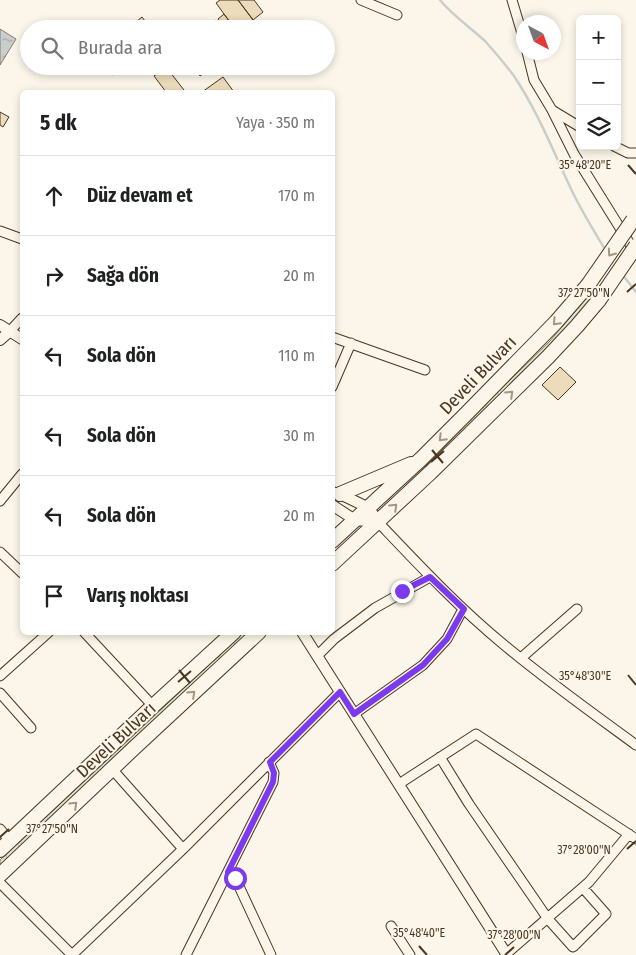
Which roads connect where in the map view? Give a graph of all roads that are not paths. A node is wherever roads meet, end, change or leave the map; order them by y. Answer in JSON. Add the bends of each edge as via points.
{"nodes":[{"id":1,"x":361,"y":0,"type":"edge"},
{"id":2,"x":512,"y":0,"type":"edge"},
{"id":3,"x":397,"y":15,"type":"dead end"},
{"id":4,"x":516,"y":15,"type":"edge"},
{"id":5,"x":529,"y":60,"type":"edge"},
{"id":6,"x":552,"y":110,"type":"junction"},
{"id":7,"x":576,"y":125,"type":"edge"},
{"id":8,"x":621,"y":150,"type":"edge"},
{"id":9,"x":636,"y":153,"type":"edge"},
{"id":10,"x":635,"y":217,"type":"edge"},
{"id":11,"x":0,"y":231,"type":"edge"},
{"id":12,"x":20,"y":237,"type":"edge"},
{"id":13,"x":636,"y":246,"type":"edge"},
{"id":14,"x":636,"y":254,"type":"edge"},
{"id":15,"x":20,"y":320,"type":"edge"},
{"id":16,"x":0,"y":325,"type":"edge"},
{"id":17,"x":9,"y":332,"type":"junction"},
{"id":18,"x":20,"y":338,"type":"edge"},
{"id":19,"x":335,"y":338,"type":"edge"},
{"id":20,"x":0,"y":340,"type":"edge"},
{"id":21,"x":351,"y":343,"type":"junction"},
{"id":22,"x":425,"y":370,"type":"dead end"},
{"id":23,"x":335,"y":379,"type":"edge"},
{"id":24,"x":421,"y":459,"type":"junction"},
{"id":25,"x":20,"y":476,"type":"edge"},
{"id":26,"x":335,"y":497,"type":"edge"},
{"id":27,"x":0,"y":501,"type":"edge"},
{"id":28,"x":369,"y":508,"type":"junction"},
{"id":29,"x":355,"y":520,"type":"junction"},
{"id":30,"x":378,"y":522,"type":"junction"},
{"id":31,"x":335,"y":538,"type":"edge"},
{"id":32,"x":0,"y":552,"type":"edge"},
{"id":33,"x":335,"y":561,"type":"edge"},
{"id":34,"x":20,"y":571,"type":"edge"},
{"id":35,"x":430,"y":577,"type":"junction"},
{"id":36,"x":464,"y":609,"type":"junction"},
{"id":37,"x":577,"y":609,"type":"dead end"},
{"id":38,"x":46,"y":635,"type":"edge"},
{"id":39,"x":90,"y":635,"type":"edge"},
{"id":40,"x":231,"y":635,"type":"edge"},
{"id":41,"x":256,"y":635,"type":"edge"},
{"id":42,"x":304,"y":635,"type":"edge"},
{"id":43,"x":317,"y":656,"type":"junction"},
{"id":44,"x":521,"y":658,"type":"junction"},
{"id":45,"x":0,"y":676,"type":"edge"},
{"id":46,"x":340,"y":692,"type":"junction"},
{"id":47,"x":0,"y":693,"type":"edge"},
{"id":48,"x":153,"y":706,"type":"junction"},
{"id":49,"x":354,"y":714,"type":"junction"},
{"id":50,"x":31,"y":728,"type":"dead end"},
{"id":51,"x":636,"y":745,"type":"edge"},
{"id":52,"x":440,"y":757,"type":"junction"},
{"id":53,"x":270,"y":762,"type":"junction"},
{"id":54,"x":112,"y":769,"type":"junction"},
{"id":55,"x":398,"y":784,"type":"junction"},
{"id":56,"x":0,"y":829,"type":"edge"},
{"id":57,"x":632,"y":837,"type":"edge"},
{"id":58,"x":5,"y":846,"type":"edge"},
{"id":59,"x":183,"y":849,"type":"junction"},
{"id":60,"x":228,"y":872,"type":"junction"},
{"id":61,"x":0,"y":875,"type":"edge"},
{"id":62,"x":0,"y":883,"type":"edge"},
{"id":63,"x":583,"y":888,"type":"junction"},
{"id":64,"x":548,"y":918,"type":"junction"},
{"id":65,"x":391,"y":926,"type":"dead end"},
{"id":66,"x":72,"y":955,"type":"edge"},
{"id":67,"x":186,"y":955,"type":"edge"},
{"id":68,"x":271,"y":955,"type":"edge"},
{"id":69,"x":410,"y":955,"type":"edge"},
{"id":70,"x":506,"y":955,"type":"edge"}],
"edges":[{"from":1,"to":3,"type":"street"},
{"from":2,"to":4,"type":"street"},
{"from":5,"to":6,"type":"street","via":[[534,80]]},
{"from":6,"to":7,"type":"street"},
{"from":6,"to":14,"type":"street","via":[[574,154]]},
{"from":8,"to":9,"type":"street"},
{"from":10,"to":24,"type":"highway","name":"Develi Bulvarı","one_way":true,"bridge":true,"via":[[588,285],[556,322]]},
{"from":11,"to":12,"type":"street"},
{"from":30,"to":13,"type":"highway","name":"Develi Bulvarı","one_way":true,"bridge":true,"via":[[577,326]]},
{"from":15,"to":17,"type":"street"},
{"from":16,"to":17,"type":"street"},
{"from":17,"to":18,"type":"street"},
{"from":17,"to":20,"type":"street"},
{"from":19,"to":21,"type":"street"},
{"from":21,"to":22,"type":"street"},
{"from":21,"to":23,"type":"street"},
{"from":24,"to":26,"type":"highway"},
{"from":24,"to":28,"type":"highway","name":"Develi Bulvarı"},
{"from":25,"to":27,"type":"street"},
{"from":26,"to":28,"type":"street"},
{"from":26,"to":29,"type":"street"},
{"from":28,"to":29,"type":"highway","name":"Develi Bulvarı"},
{"from":28,"to":30,"type":"street"},
{"from":29,"to":30,"type":"street"},
{"from":29,"to":31,"type":"highway","name":"Develi Bulvarı"},
{"from":30,"to":33,"type":"highway","name":"Develi Bulvarı"},
{"from":30,"to":35,"type":"street"},
{"from":32,"to":34,"type":"street"},
{"from":35,"to":36,"type":"street"},
{"from":35,"to":43,"type":"street","via":[[375,608]]},
{"from":36,"to":44,"type":"street"},
{"from":36,"to":49,"type":"street","via":[[447,639],[423,665]]},
{"from":37,"to":44,"type":"street"},
{"from":38,"to":45,"type":"street"},
{"from":39,"to":48,"type":"street"},
{"from":40,"to":48,"type":"highway","name":"Develi Bulvarı"},
{"from":54,"to":41,"type":"highway","name":"Develi Bulvarı","one_way":true},
{"from":42,"to":43,"type":"street"},
{"from":43,"to":46,"type":"street"},
{"from":44,"to":51,"type":"street"},
{"from":46,"to":49,"type":"street"},
{"from":46,"to":53,"type":"street"},
{"from":47,"to":50,"type":"street"},
{"from":48,"to":58,"type":"highway","name":"Develi Bulvarı"},
{"from":49,"to":55,"type":"street"},
{"from":52,"to":55,"type":"street"},
{"from":52,"to":57,"type":"street","via":[[476,734]]},
{"from":52,"to":64,"type":"street"},
{"from":53,"to":59,"type":"street"},
{"from":53,"to":60,"type":"street","via":[[273,782]]},
{"from":54,"to":59,"type":"street"},
{"from":61,"to":54,"type":"highway","name":"Develi Bulvarı","one_way":true},
{"from":55,"to":70,"type":"street"},
{"from":56,"to":58,"type":"street"},
{"from":57,"to":63,"type":"street"},
{"from":59,"to":66,"type":"street"},
{"from":60,"to":67,"type":"street"},
{"from":60,"to":68,"type":"street","via":[[237,882]]},
{"from":62,"to":66,"type":"street"},
{"from":63,"to":64,"type":"street"},
{"from":63,"to":64,"type":"street","via":[[606,914],[572,947]]},
{"from":64,"to":70,"type":"street"},
{"from":65,"to":69,"type":"street"}]}
